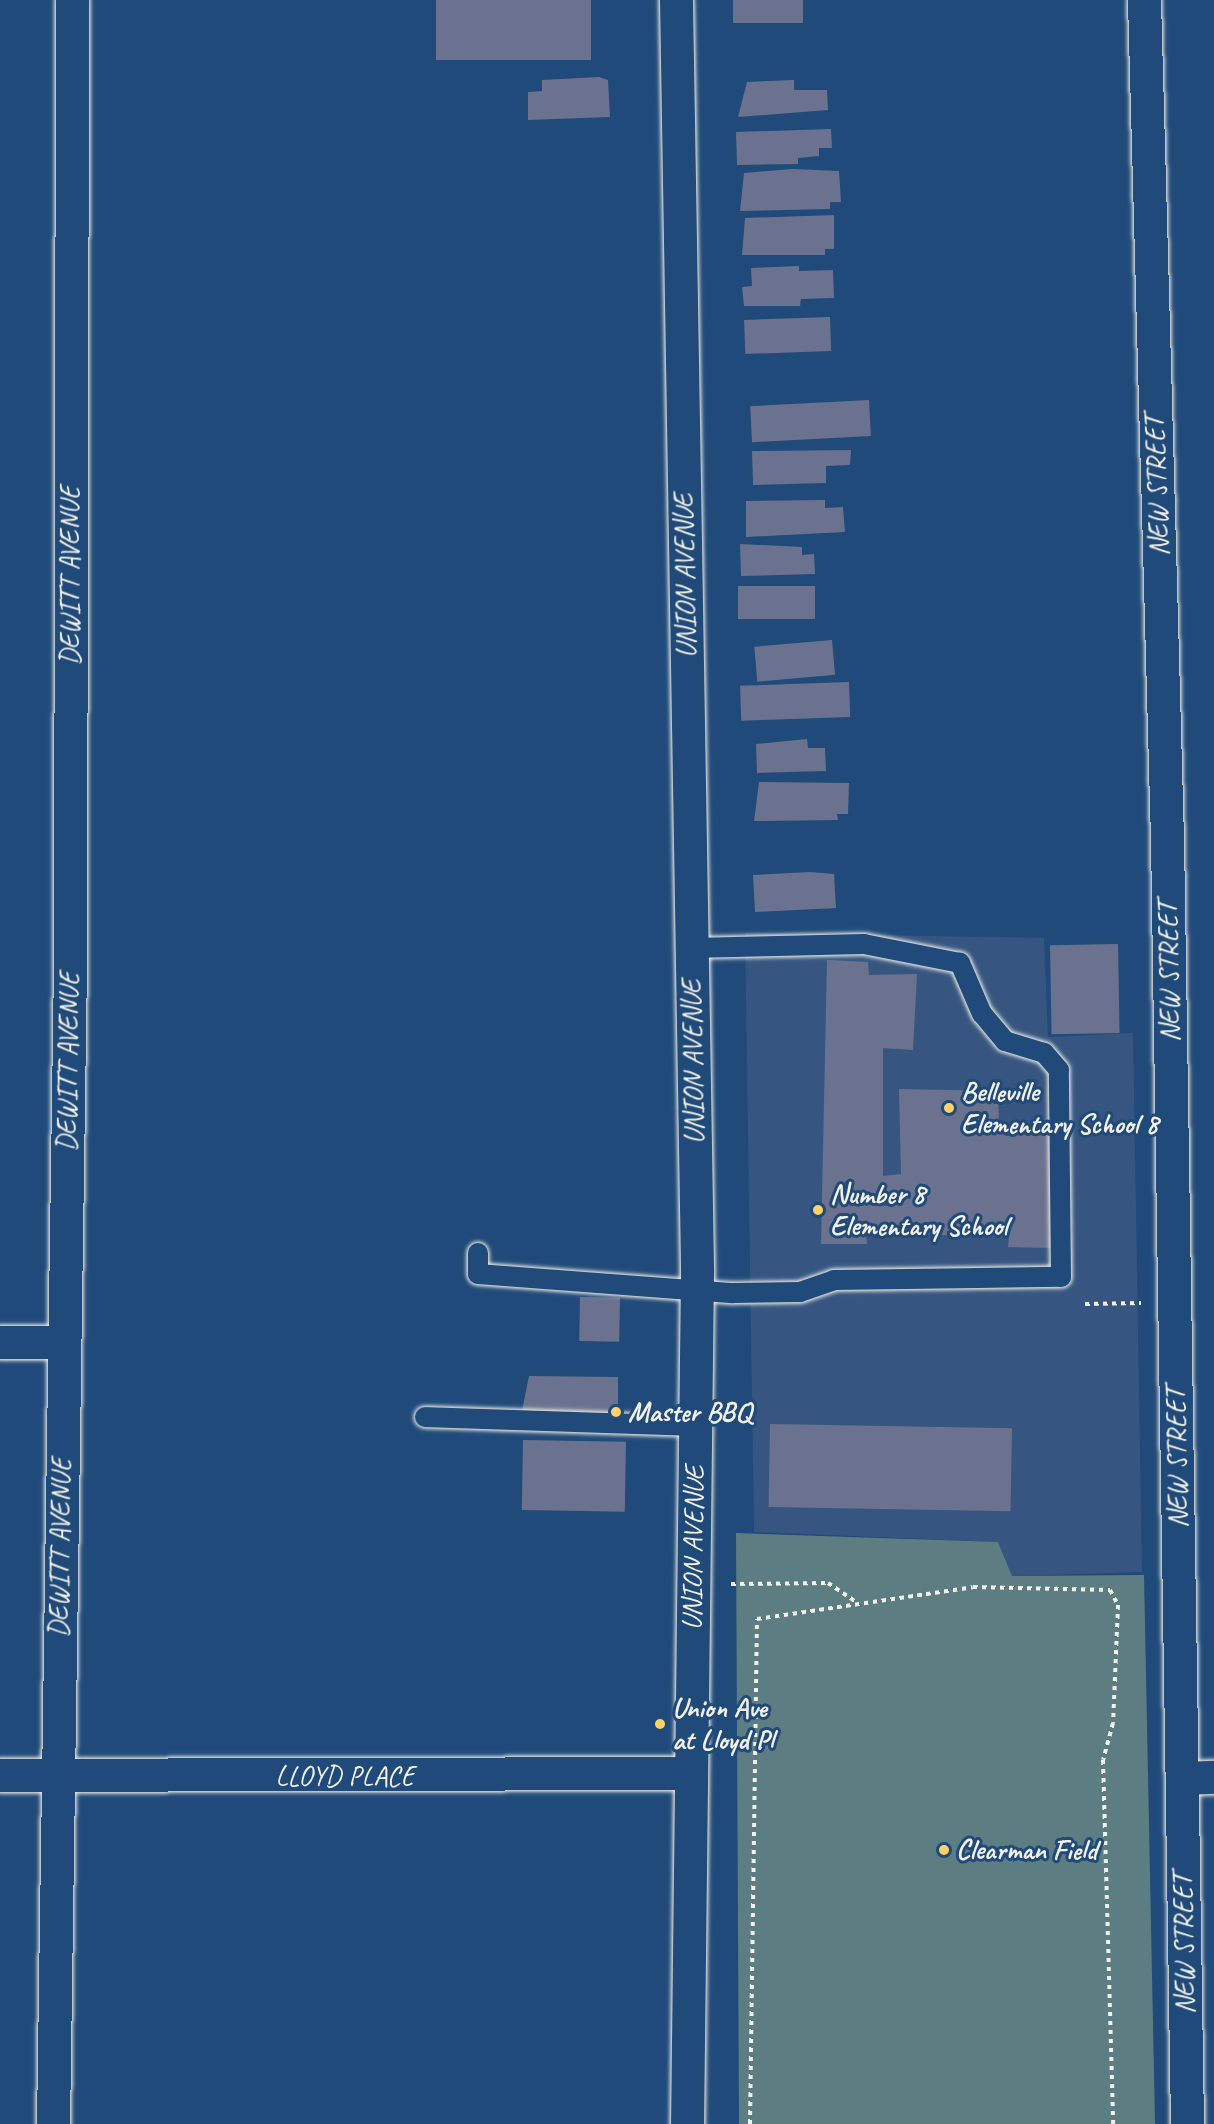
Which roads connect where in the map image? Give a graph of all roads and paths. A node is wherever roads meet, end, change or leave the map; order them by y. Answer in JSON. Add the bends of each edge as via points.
{"nodes":[{"id":1,"x":72,"y":0,"type":"edge"},
{"id":2,"x":676,"y":0,"type":"edge"},
{"id":3,"x":1144,"y":0,"type":"edge"},
{"id":4,"x":691,"y":948,"type":"junction"},
{"id":5,"x":478,"y":1253,"type":"dead end"},
{"id":6,"x":697,"y":1290,"type":"junction"},
{"id":7,"x":1085,"y":1304,"type":"dead end"},
{"id":8,"x":1142,"y":1304,"type":"dead end"},
{"id":9,"x":0,"y":1342,"type":"edge"},
{"id":10,"x":62,"y":1342,"type":"junction"},
{"id":11,"x":425,"y":1417,"type":"dead end"},
{"id":12,"x":694,"y":1426,"type":"junction"},
{"id":13,"x":731,"y":1584,"type":"dead end"},
{"id":14,"x":858,"y":1603,"type":"junction"},
{"id":15,"x":690,"y":1773,"type":"junction"},
{"id":16,"x":0,"y":1776,"type":"edge"},
{"id":17,"x":58,"y":1776,"type":"junction"},
{"id":18,"x":1214,"y":1777,"type":"edge"},
{"id":19,"x":1182,"y":1778,"type":"junction"},
{"id":20,"x":53,"y":2124,"type":"edge"},
{"id":21,"x":687,"y":2124,"type":"edge"},
{"id":22,"x":750,"y":2124,"type":"edge"},
{"id":23,"x":1113,"y":2124,"type":"edge"},
{"id":24,"x":1187,"y":2124,"type":"edge"}],
"edges":[{"from":1,"to":10,"type":"street","name":"DEWITT AVENUE","via":[[70,950]]},
{"from":2,"to":4,"type":"street","name":"UNION AVENUE"},
{"from":3,"to":19,"type":"street","name":"NEW STREET","via":[[1167,837]]},
{"from":4,"to":6,"type":"street","name":"UNION AVENUE"},
{"from":4,"to":6,"type":"lane","via":[[864,944],[960,963],[982,1014],[1005,1041],[1044,1053],[1059,1070],[1061,1277],[834,1280],[800,1292]]},
{"from":5,"to":6,"type":"lane","via":[[478,1274]]},
{"from":6,"to":12,"type":"street","name":"UNION AVENUE"},
{"from":7,"to":8,"type":"path"},
{"from":9,"to":10,"type":"street"},
{"from":10,"to":17,"type":"street","name":"DEWITT AVENUE"},
{"from":11,"to":12,"type":"lane"},
{"from":12,"to":15,"type":"street","name":"UNION AVENUE"},
{"from":13,"to":14,"type":"path","via":[[828,1583]]},
{"from":14,"to":22,"type":"path","via":[[758,1619]]},
{"from":14,"to":23,"type":"path","via":[[973,1587],[1110,1590],[1118,1605],[1113,1723],[1103,1760]]},
{"from":15,"to":17,"type":"street","name":"LLOYD PLACE"},
{"from":15,"to":21,"type":"street","name":"UNION AVENUE"},
{"from":16,"to":17,"type":"street","name":"LLOYD PLACE"},
{"from":17,"to":20,"type":"street","name":"DEWITT AVENUE"},
{"from":18,"to":19,"type":"street"},
{"from":19,"to":24,"type":"street","name":"NEW STREET"}]}
